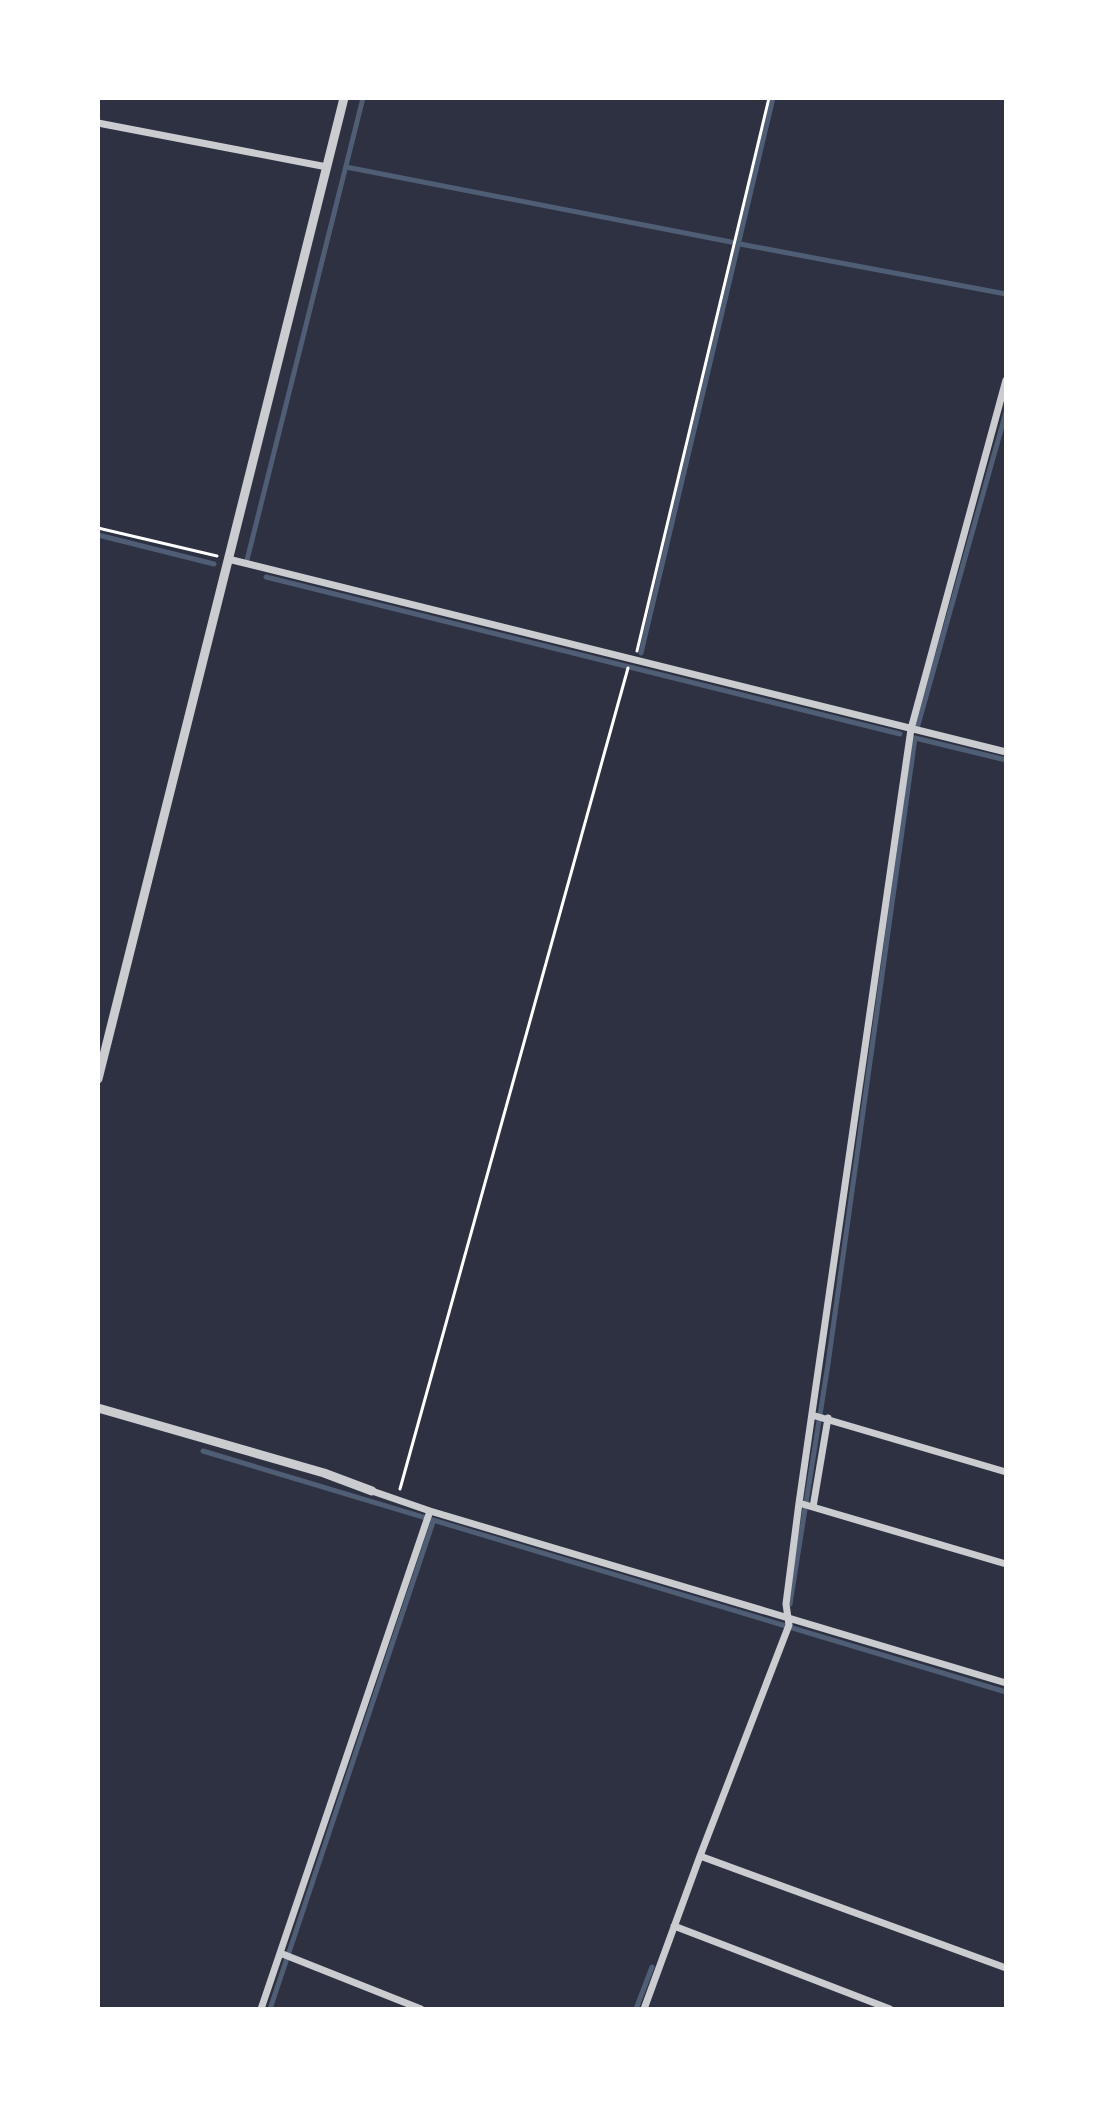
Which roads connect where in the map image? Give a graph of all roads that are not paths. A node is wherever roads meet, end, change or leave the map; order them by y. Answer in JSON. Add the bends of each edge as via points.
{"nodes":[{"id":1,"x":344,"y":98,"type":"edge"},
{"id":2,"x":98,"y":123,"type":"edge"},
{"id":3,"x":327,"y":167,"type":"junction"},
{"id":4,"x":1006,"y":380,"type":"edge"},
{"id":5,"x":228,"y":559,"type":"junction"},
{"id":6,"x":911,"y":729,"type":"junction"},
{"id":7,"x":1006,"y":752,"type":"edge"},
{"id":8,"x":98,"y":1079,"type":"edge"},
{"id":9,"x":98,"y":1408,"type":"edge"},
{"id":10,"x":820,"y":1416,"type":"junction"},
{"id":11,"x":1006,"y":1472,"type":"edge"},
{"id":12,"x":372,"y":1491,"type":"joint"},
{"id":13,"x":806,"y":1505,"type":"junction"},
{"id":14,"x":428,"y":1517,"type":"junction"},
{"id":15,"x":1006,"y":1564,"type":"edge"},
{"id":16,"x":788,"y":1624,"type":"junction"},
{"id":17,"x":1006,"y":1683,"type":"edge"},
{"id":18,"x":700,"y":1856,"type":"junction"},
{"id":19,"x":674,"y":1926,"type":"junction"},
{"id":20,"x":285,"y":1955,"type":"junction"},
{"id":21,"x":1006,"y":1968,"type":"edge"},
{"id":22,"x":261,"y":2009,"type":"edge"},
{"id":23,"x":421,"y":2009,"type":"edge"},
{"id":24,"x":644,"y":2009,"type":"edge"},
{"id":25,"x":890,"y":2009,"type":"edge"}],
"edges":[{"from":1,"to":3,"type":"street"},
{"from":2,"to":3,"type":"street"},
{"from":3,"to":5,"type":"street"},
{"from":4,"to":6,"type":"street"},
{"from":5,"to":6,"type":"street"},
{"from":5,"to":8,"type":"street"},
{"from":6,"to":7,"type":"street"},
{"from":6,"to":10,"type":"street"},
{"from":9,"to":12,"type":"street"},
{"from":10,"to":11,"type":"street"},
{"from":10,"to":13,"type":"street"},
{"from":10,"to":13,"type":"street"},
{"from":12,"to":14,"type":"street"},
{"from":13,"to":15,"type":"street"},
{"from":13,"to":16,"type":"street","via":[[786,1604]]},
{"from":14,"to":16,"type":"street"},
{"from":14,"to":20,"type":"street"},
{"from":16,"to":17,"type":"street"},
{"from":16,"to":18,"type":"street"},
{"from":18,"to":19,"type":"street"},
{"from":18,"to":21,"type":"street"},
{"from":19,"to":24,"type":"street"},
{"from":19,"to":25,"type":"street"},
{"from":20,"to":22,"type":"street"},
{"from":20,"to":23,"type":"street"}]}
